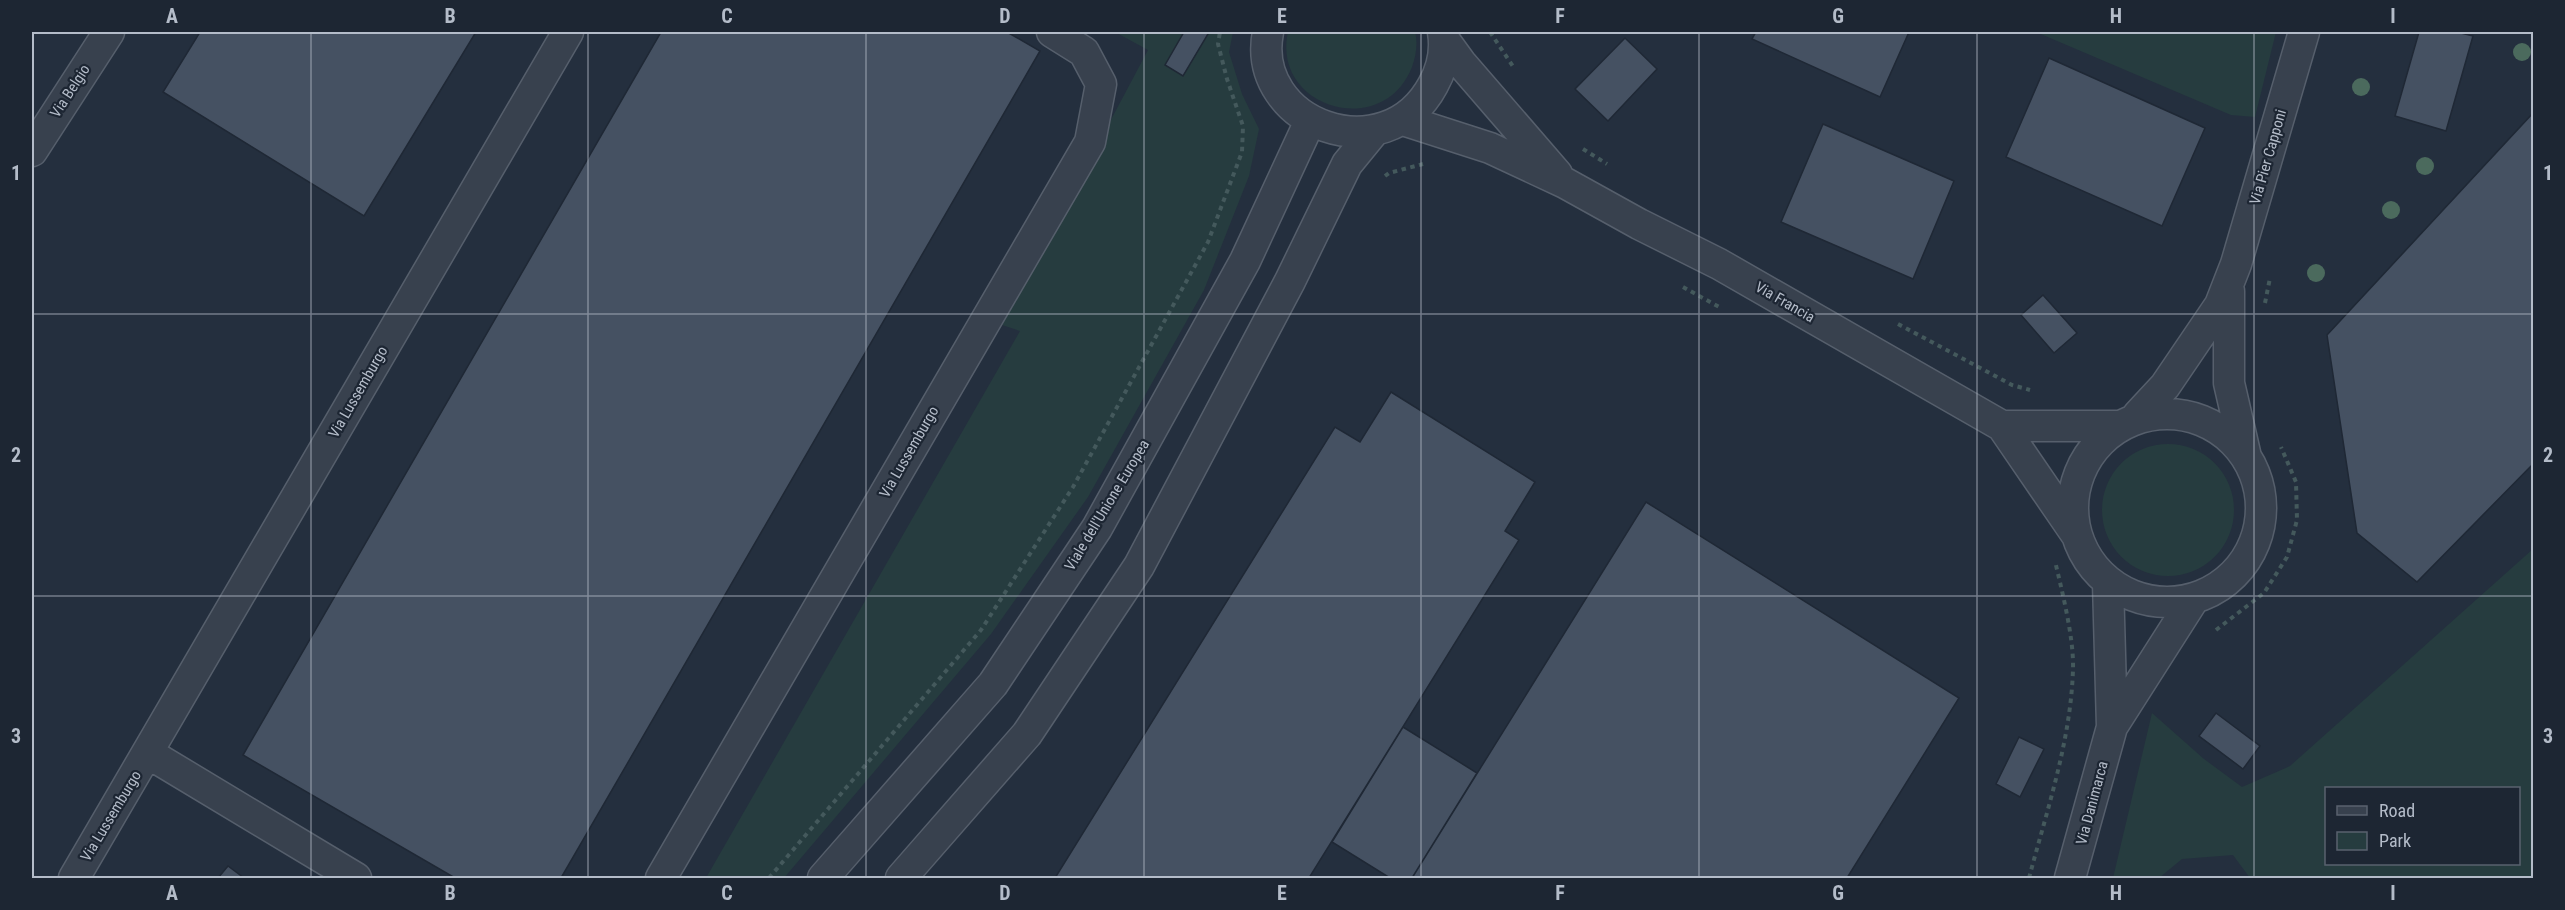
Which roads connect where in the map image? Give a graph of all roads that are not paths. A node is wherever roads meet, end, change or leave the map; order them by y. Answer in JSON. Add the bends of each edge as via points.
{"nodes":[{"id":1,"x":109,"y":32,"type":"edge"},
{"id":2,"x":568,"y":32,"type":"edge"},
{"id":3,"x":1052,"y":32,"type":"edge"},
{"id":4,"x":1268,"y":32,"type":"edge"},
{"id":5,"x":2304,"y":32,"type":"edge"},
{"id":6,"x":1444,"y":36,"type":"edge"},
{"id":7,"x":1403,"y":120,"type":"junction"},
{"id":8,"x":1310,"y":121,"type":"junction"},
{"id":9,"x":1374,"y":131,"type":"junction"},
{"id":10,"x":32,"y":151,"type":"edge"},
{"id":11,"x":1565,"y":183,"type":"junction"},
{"id":12,"x":2229,"y":282,"type":"junction"},
{"id":13,"x":2129,"y":421,"type":"junction"},
{"id":14,"x":2002,"y":426,"type":"junction"},
{"id":15,"x":2247,"y":458,"type":"junction"},
{"id":16,"x":2076,"y":534,"type":"junction"},
{"id":17,"x":2108,"y":583,"type":"junction"},
{"id":18,"x":2193,"y":600,"type":"junction"},
{"id":19,"x":2112,"y":727,"type":"junction"},
{"id":20,"x":148,"y":753,"type":"junction"},
{"id":21,"x":74,"y":879,"type":"edge"},
{"id":22,"x":356,"y":879,"type":"edge"},
{"id":23,"x":661,"y":879,"type":"edge"},
{"id":24,"x":823,"y":879,"type":"edge"},
{"id":25,"x":901,"y":879,"type":"edge"},
{"id":26,"x":2070,"y":879,"type":"edge"}],
"edges":[{"from":1,"to":10,"type":"street","name":"Via Belgio"},
{"from":2,"to":20,"type":"street","name":"Via Lussemburgo"},
{"from":3,"to":23,"type":"street","name":"Via Lussemburgo","via":[[1084,52],[1101,84],[1090,141]]},
{"from":4,"to":8,"type":"street","via":[[1270,74],[1286,101]]},
{"from":5,"to":12,"type":"street","name":"Via Pier Capponi"},
{"from":6,"to":7,"type":"street","via":[[1440,72],[1426,99]]},
{"from":6,"to":11,"type":"street","name":"Via Francia","via":[[1461,63]]},
{"from":7,"to":9,"type":"street"},
{"from":7,"to":11,"type":"street","name":"Via Francia","via":[[1491,148]]},
{"from":8,"to":9,"type":"street","via":[[1341,132]]},
{"from":8,"to":24,"type":"street","name":"Viale dell'Unione Europea","via":[[1245,261],[1097,528],[993,684]]},
{"from":9,"to":25,"type":"street","via":[[1347,164],[1290,281],[1139,566],[1026,735]]},
{"from":11,"to":14,"type":"street","name":"Via Francia","via":[[1719,264]]},
{"from":12,"to":13,"type":"street","name":"Via Pier Capponi","via":[[2220,304],[2165,386]]},
{"from":12,"to":15,"type":"street","name":"Via Pier Capponi","via":[[2229,383]]},
{"from":13,"to":14,"type":"street","name":"Via Francia"},
{"from":13,"to":15,"type":"street","name":"Via Pier Capponi","via":[[2172,414],[2201,420],[2227,435]]},
{"from":13,"to":16,"type":"street","name":"Via Pier Capponi","via":[[2094,448],[2077,479],[2072,514]]},
{"from":14,"to":16,"type":"street","name":"Via Francia"},
{"from":15,"to":18,"type":"street","name":"Via Pier Capponi","via":[[2258,485],[2261,514],[2255,543],[2240,568],[2219,588]]},
{"from":16,"to":17,"type":"street","name":"Via Pier Capponi","via":[[2089,561]]},
{"from":17,"to":18,"type":"street","name":"Via Pier Capponi","via":[[2134,597],[2163,603]]},
{"from":17,"to":19,"type":"street","name":"Via Danimarca"},
{"from":18,"to":19,"type":"street","name":"Via Danimarca"},
{"from":19,"to":26,"type":"street","name":"Via Danimarca"},
{"from":20,"to":21,"type":"street","name":"Via Lussemburgo"},
{"from":20,"to":22,"type":"street","name":"Via Lussemburgo"}]}
